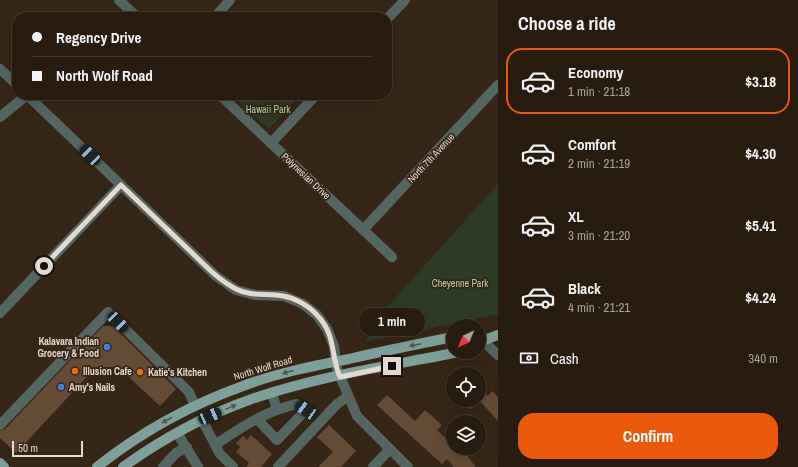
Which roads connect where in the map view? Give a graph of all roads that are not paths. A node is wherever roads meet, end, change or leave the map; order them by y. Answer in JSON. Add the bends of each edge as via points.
{"nodes":[{"id":1,"x":119,"y":0,"type":"edge"},
{"id":2,"x":230,"y":0,"type":"edge"},
{"id":3,"x":405,"y":0,"type":"edge"},
{"id":4,"x":132,"y":12,"type":"edge"},
{"id":5,"x":219,"y":12,"type":"edge"},
{"id":6,"x":392,"y":14,"type":"edge"},
{"id":7,"x":0,"y":69,"type":"edge"},
{"id":8,"x":12,"y":80,"type":"edge"},
{"id":9,"x":498,"y":85,"type":"edge"},
{"id":10,"x":21,"y":100,"type":"edge"},
{"id":11,"x":32,"y":100,"type":"edge"},
{"id":12,"x":225,"y":100,"type":"edge"},
{"id":13,"x":311,"y":100,"type":"edge"},
{"id":14,"x":0,"y":117,"type":"edge"},
{"id":15,"x":271,"y":143,"type":"junction"},
{"id":16,"x":121,"y":185,"type":"junction"},
{"id":17,"x":363,"y":230,"type":"junction"},
{"id":18,"x":392,"y":257,"type":"dead end"},
{"id":19,"x":0,"y":313,"type":"edge"},
{"id":20,"x":498,"y":335,"type":"edge"},
{"id":21,"x":446,"y":338,"type":"edge"},
{"id":22,"x":486,"y":338,"type":"edge"},
{"id":23,"x":486,"y":345,"type":"edge"},
{"id":24,"x":446,"y":355,"type":"edge"},
{"id":25,"x":498,"y":355,"type":"edge"},
{"id":26,"x":336,"y":361,"type":"junction"},
{"id":27,"x":340,"y":377,"type":"junction"},
{"id":28,"x":272,"y":393,"type":"junction"},
{"id":29,"x":348,"y":396,"type":"junction"},
{"id":30,"x":195,"y":406,"type":"junction"},
{"id":31,"x":277,"y":410,"type":"junction"},
{"id":32,"x":257,"y":419,"type":"junction"},
{"id":33,"x":202,"y":420,"type":"junction"},
{"id":34,"x":0,"y":425,"type":"edge"},
{"id":35,"x":177,"y":433,"type":"junction"},
{"id":36,"x":215,"y":445,"type":"junction"},
{"id":37,"x":186,"y":447,"type":"junction"},
{"id":38,"x":390,"y":449,"type":"junction"},
{"id":39,"x":0,"y":463,"type":"edge"},
{"id":40,"x":4,"y":467,"type":"edge"},
{"id":41,"x":97,"y":467,"type":"edge"},
{"id":42,"x":123,"y":467,"type":"edge"},
{"id":43,"x":163,"y":467,"type":"edge"},
{"id":44,"x":198,"y":467,"type":"edge"},
{"id":45,"x":233,"y":467,"type":"edge"},
{"id":46,"x":278,"y":467,"type":"edge"},
{"id":47,"x":373,"y":467,"type":"edge"},
{"id":48,"x":408,"y":467,"type":"edge"}],
"edges":[{"from":1,"to":4,"type":"street"},
{"from":2,"to":5,"type":"street"},
{"from":3,"to":6,"type":"street"},
{"from":7,"to":8,"type":"street"},
{"from":9,"to":17,"type":"street","name":"North 7th Avenue"},
{"from":10,"to":14,"type":"street"},
{"from":11,"to":16,"type":"street"},
{"from":12,"to":15,"type":"street","name":"Polynesian Drive"},
{"from":13,"to":15,"type":"street"},
{"from":15,"to":17,"type":"street","name":"Polynesian Drive"},
{"from":16,"to":19,"type":"street"},
{"from":16,"to":26,"type":"street","via":[[216,276],[236,290],[255,295],[284,296],[303,304],[317,315],[332,340]]},
{"from":17,"to":18,"type":"street","name":"Polynesian Drive"},
{"from":20,"to":22,"type":"main road"},
{"from":21,"to":26,"type":"main road","name":"North Wolf Road","one_way":true},
{"from":23,"to":25,"type":"street"},
{"from":24,"to":27,"type":"main road"},
{"from":26,"to":27,"type":"street"},
{"from":26,"to":30,"type":"main road","name":"North Wolf Road","one_way":true,"via":[[261,380]]},
{"from":27,"to":28,"type":"main road"},
{"from":27,"to":29,"type":"street"},
{"from":28,"to":31,"type":"street"},
{"from":33,"to":28,"type":"main road","one_way":true},
{"from":29,"to":38,"type":"street","via":[[357,416]]},
{"from":29,"to":46,"type":"street","via":[[337,404]]},
{"from":30,"to":34,"type":"street","via":[[189,392],[108,312]]},
{"from":30,"to":41,"type":"main road","name":"North Wolf Road","one_way":true,"via":[[149,430]]},
{"from":31,"to":32,"type":"street"},
{"from":31,"to":32,"type":"street","via":[[297,404],[306,410],[277,440]]},
{"from":32,"to":36,"type":"street"},
{"from":33,"to":35,"type":"main road"},
{"from":33,"to":36,"type":"street"},
{"from":35,"to":37,"type":"street"},
{"from":35,"to":42,"type":"main road"},
{"from":36,"to":45,"type":"street"},
{"from":37,"to":43,"type":"street"},
{"from":37,"to":44,"type":"street"},
{"from":38,"to":47,"type":"street"},
{"from":38,"to":48,"type":"street"},
{"from":39,"to":40,"type":"main road"}]}
